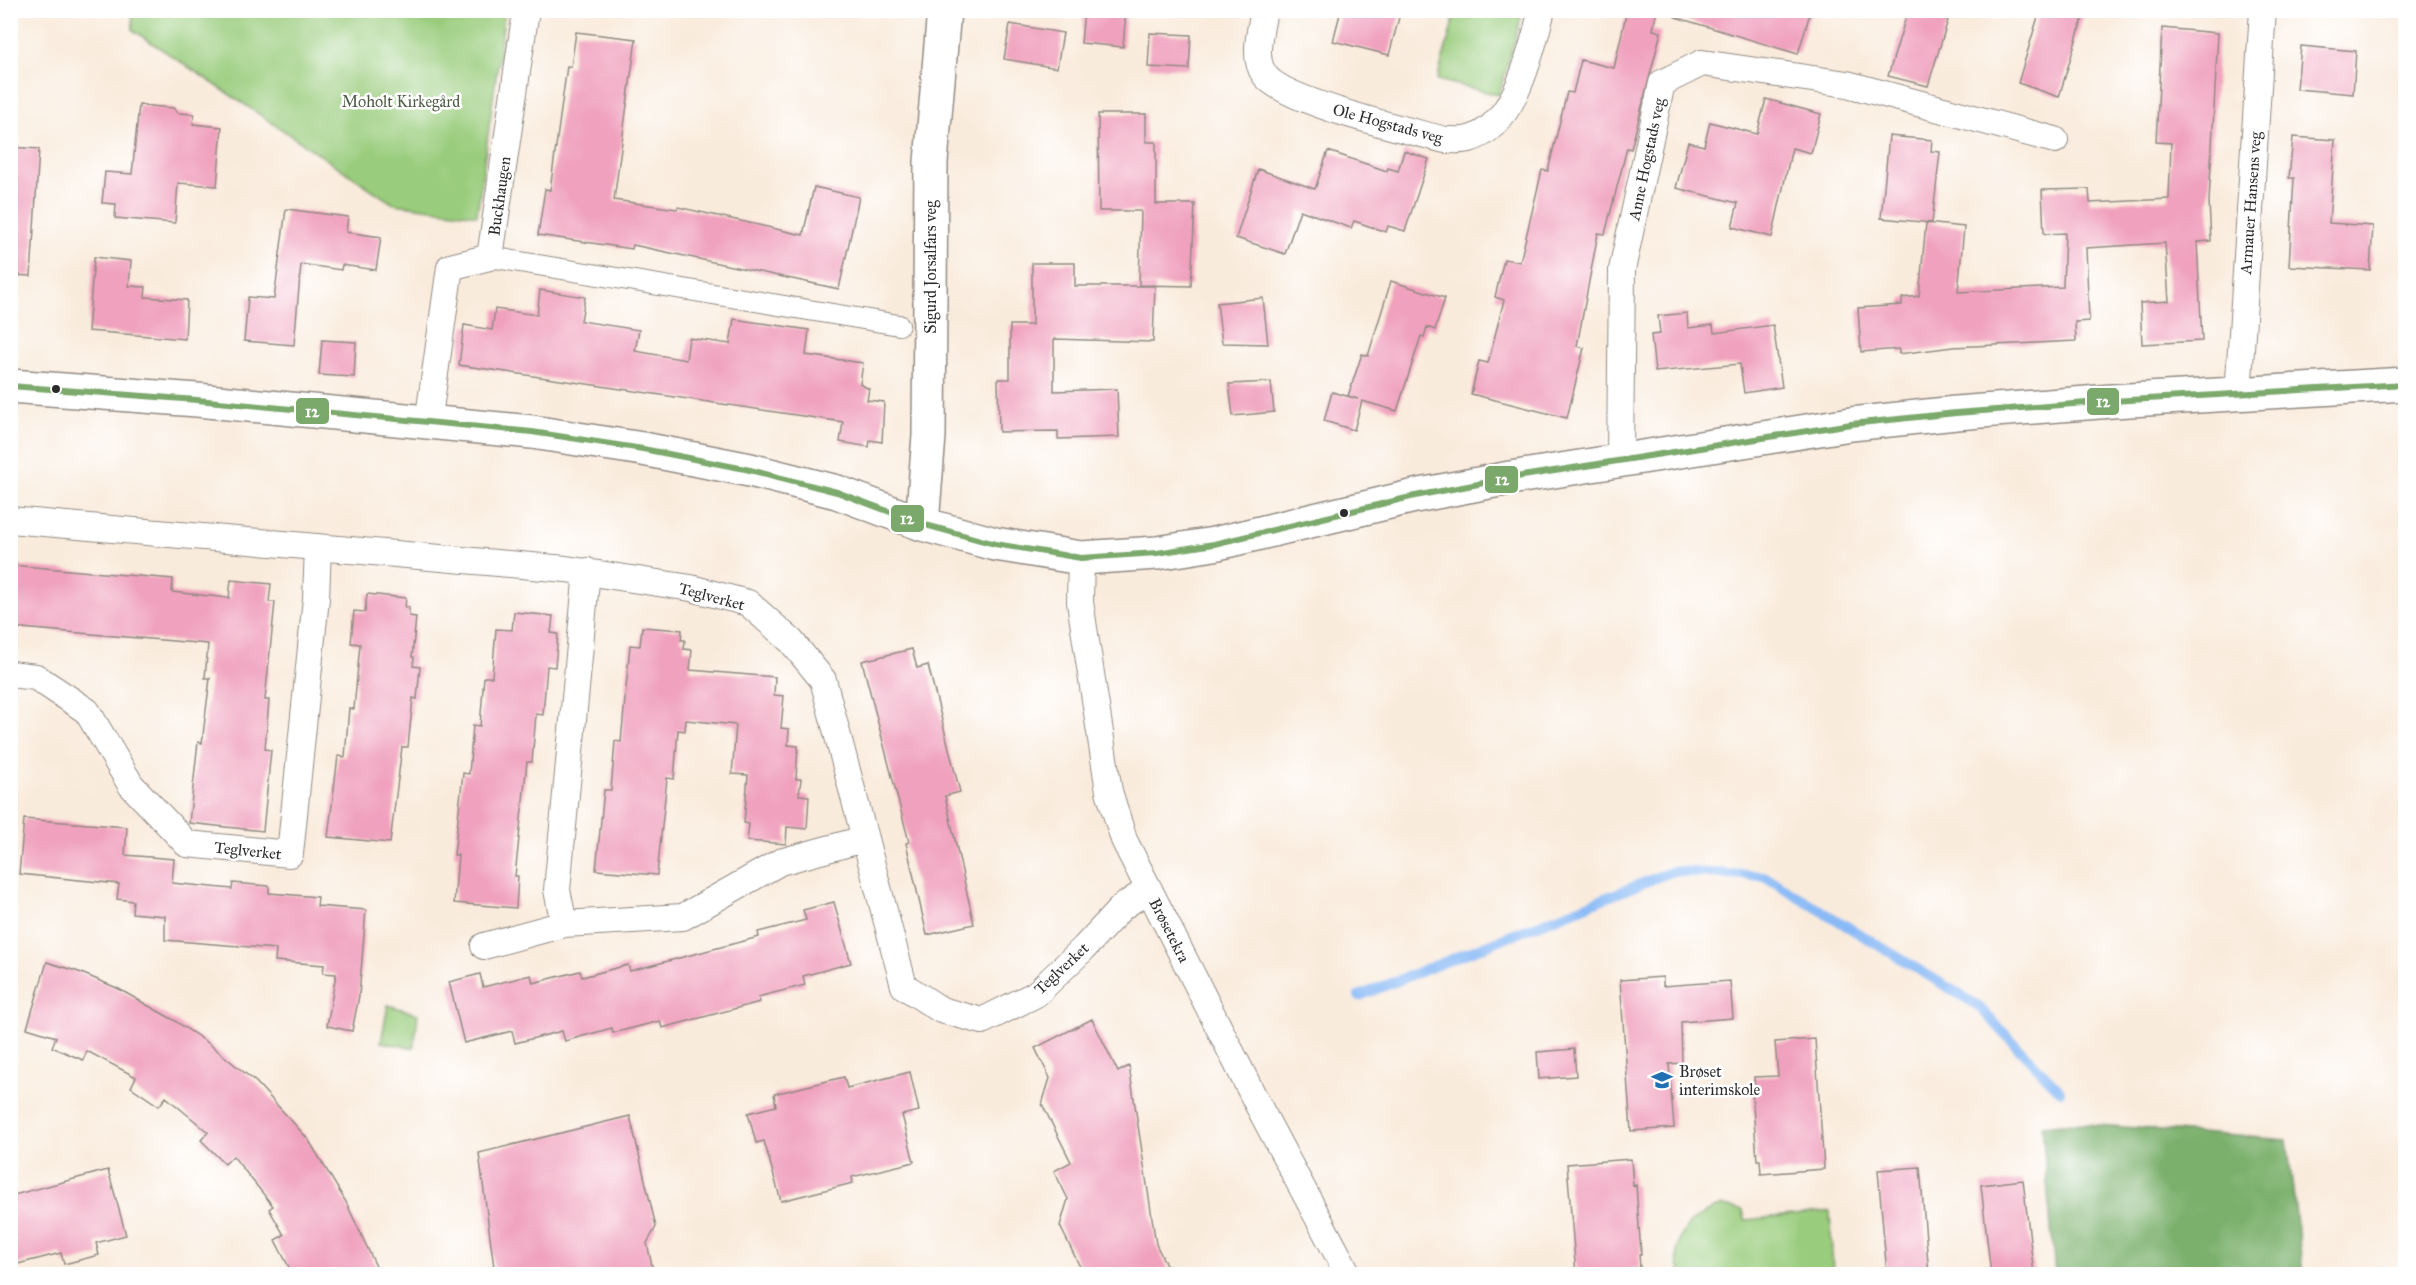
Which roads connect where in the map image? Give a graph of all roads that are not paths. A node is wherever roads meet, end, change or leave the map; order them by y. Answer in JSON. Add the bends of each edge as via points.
{"nodes":[{"id":1,"x":526,"y":10,"type":"edge"},
{"id":2,"x":944,"y":10,"type":"edge"},
{"id":3,"x":1264,"y":10,"type":"edge"},
{"id":4,"x":1542,"y":10,"type":"edge"},
{"id":5,"x":2263,"y":10,"type":"edge"},
{"id":6,"x":2055,"y":140,"type":"dead end"},
{"id":7,"x":490,"y":257,"type":"junction"},
{"id":8,"x":898,"y":325,"type":"dead end"},
{"id":9,"x":2406,"y":384,"type":"edge"},
{"id":10,"x":10,"y":386,"type":"edge"},
{"id":11,"x":2238,"y":395,"type":"junction"},
{"id":12,"x":428,"y":423,"type":"junction"},
{"id":13,"x":1620,"y":460,"type":"junction"},
{"id":14,"x":10,"y":520,"type":"edge"},
{"id":15,"x":921,"y":524,"type":"junction"},
{"id":16,"x":318,"y":547,"type":"junction"},
{"id":17,"x":1081,"y":558,"type":"junction"},
{"id":18,"x":587,"y":571,"type":"junction"},
{"id":19,"x":10,"y":674,"type":"edge"},
{"id":20,"x":864,"y":839,"type":"junction"},
{"id":21,"x":1149,"y":889,"type":"junction"},
{"id":22,"x":564,"y":924,"type":"junction"},
{"id":23,"x":484,"y":946,"type":"dead end"},
{"id":24,"x":1348,"y":1275,"type":"edge"}],
"edges":[{"from":1,"to":7,"type":"street","name":"Buckhaugen"},
{"from":2,"to":15,"type":"street","name":"Sigurd Jorsalfars veg","via":[[931,162],[929,426]]},
{"from":3,"to":4,"type":"street","name":"Ole Hogstads veg","via":[[1259,61],[1270,82],[1313,103],[1445,140],[1468,139],[1485,131],[1512,101]]},
{"from":5,"to":11,"type":"street","name":"Armauer Hansens veg"},
{"from":6,"to":13,"type":"street","name":"Anne Hogstads veg","via":[[1847,84],[1724,66],[1702,63],[1662,83],[1622,270]]},
{"from":7,"to":8,"type":"street"},
{"from":7,"to":12,"type":"street","name":"Buckhaugen","via":[[450,267]]},
{"from":9,"to":11,"type":"street"},
{"from":10,"to":12,"type":"street"},
{"from":11,"to":13,"type":"street","via":[[1944,414],[1851,424]]},
{"from":12,"to":15,"type":"street","via":[[532,432],[700,459],[837,492]]},
{"from":13,"to":17,"type":"street","via":[[1415,496],[1214,544]]},
{"from":14,"to":16,"type":"street","name":"Teglverket"},
{"from":15,"to":17,"type":"street","via":[[995,544]]},
{"from":16,"to":18,"type":"street","name":"Teglverket"},
{"from":16,"to":19,"type":"street","name":"Teglverket","via":[[290,854],[187,844],[131,785],[87,711],[36,677]]},
{"from":17,"to":21,"type":"street","name":"Brøsetekra","via":[[1080,603],[1109,791],[1124,840]]},
{"from":18,"to":20,"type":"street","name":"Teglverket","via":[[691,588],[748,603],[792,641],[823,681]]},
{"from":18,"to":22,"type":"street","via":[[557,890]]},
{"from":20,"to":21,"type":"street","name":"Teglverket","via":[[904,986],[941,1010],[982,1021],[1036,994],[1122,907]]},
{"from":20,"to":22,"type":"street","via":[[780,862],[683,917]]},
{"from":21,"to":24,"type":"street","name":"Brøsetekra"},
{"from":22,"to":23,"type":"street"}]}
